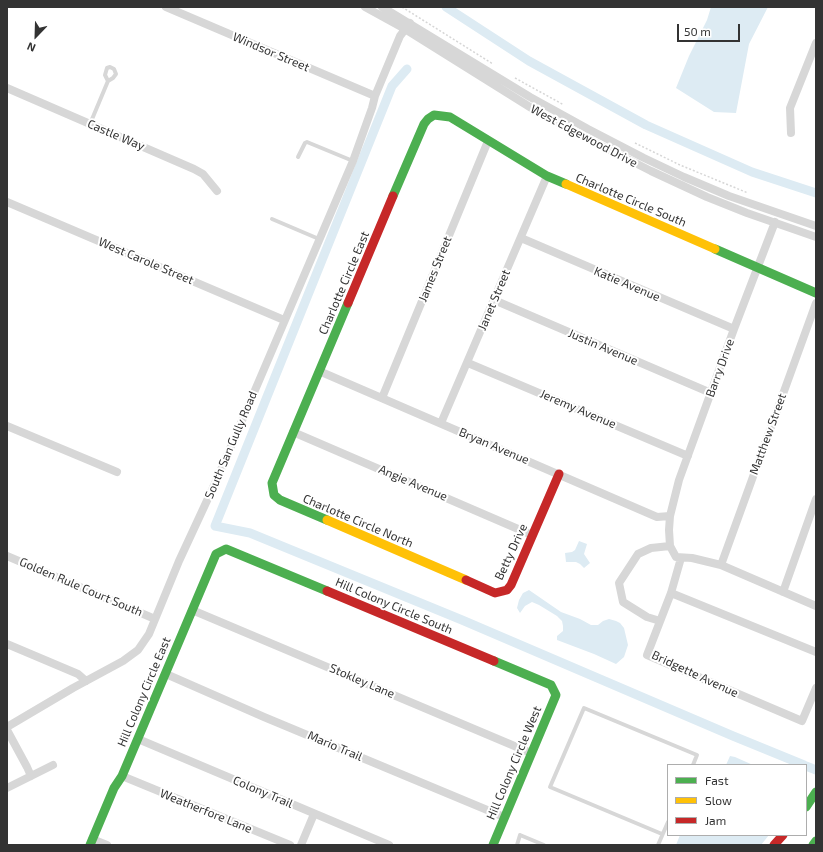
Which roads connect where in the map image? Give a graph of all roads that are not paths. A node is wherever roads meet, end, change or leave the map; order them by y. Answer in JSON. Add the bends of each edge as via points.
{"nodes":[{"id":1,"x":166,"y":7,"type":"edge"},
{"id":2,"x":364,"y":7,"type":"edge"},
{"id":3,"x":382,"y":7,"type":"edge"},
{"id":4,"x":407,"y":26,"type":"junction"},
{"id":5,"x":816,"y":44,"type":"edge"},
{"id":6,"x":108,"y":81,"type":"dead end"},
{"id":7,"x":7,"y":88,"type":"edge"},
{"id":8,"x":375,"y":96,"type":"junction"},
{"id":9,"x":444,"y":115,"type":"joint"},
{"id":10,"x":90,"y":124,"type":"junction"},
{"id":11,"x":791,"y":133,"type":"dead end"},
{"id":12,"x":488,"y":141,"type":"junction"},
{"id":13,"x":298,"y":156,"type":"dead end"},
{"id":14,"x":353,"y":161,"type":"junction"},
{"id":15,"x":547,"y":176,"type":"junction"},
{"id":16,"x":217,"y":191,"type":"dead end"},
{"id":17,"x":7,"y":202,"type":"edge"},
{"id":18,"x":272,"y":219,"type":"dead end"},
{"id":19,"x":775,"y":222,"type":"junction"},
{"id":20,"x":816,"y":226,"type":"edge"},
{"id":21,"x":816,"y":237,"type":"edge"},
{"id":22,"x":521,"y":238,"type":"junction"},
{"id":23,"x":319,"y":240,"type":"junction"},
{"id":24,"x":758,"y":268,"type":"junction"},
{"id":25,"x":816,"y":293,"type":"edge"},
{"id":26,"x":494,"y":300,"type":"junction"},
{"id":27,"x":816,"y":303,"type":"edge"},
{"id":28,"x":284,"y":320,"type":"junction"},
{"id":29,"x":734,"y":329,"type":"junction"},
{"id":30,"x":468,"y":363,"type":"junction"},
{"id":31,"x":319,"y":372,"type":"junction"},
{"id":32,"x":711,"y":393,"type":"junction"},
{"id":33,"x":382,"y":398,"type":"junction"},
{"id":34,"x":441,"y":424,"type":"junction"},
{"id":35,"x":7,"y":426,"type":"edge"},
{"id":36,"x":293,"y":432,"type":"junction"},
{"id":37,"x":688,"y":456,"type":"junction"},
{"id":38,"x":117,"y":472,"type":"dead end"},
{"id":39,"x":276,"y":472,"type":"joint"},
{"id":40,"x":558,"y":474,"type":"junction"},
{"id":41,"x":816,"y":499,"type":"edge"},
{"id":42,"x":670,"y":516,"type":"junction"},
{"id":43,"x":532,"y":534,"type":"junction"},
{"id":44,"x":670,"y":546,"type":"junction"},
{"id":45,"x":221,"y":550,"type":"joint"},
{"id":46,"x":7,"y":556,"type":"edge"},
{"id":47,"x":680,"y":558,"type":"junction"},
{"id":48,"x":721,"y":565,"type":"junction"},
{"id":49,"x":456,"y":576,"type":"joint"},
{"id":50,"x":782,"y":592,"type":"junction"},
{"id":51,"x":671,"y":593,"type":"junction"},
{"id":52,"x":816,"y":606,"type":"edge"},
{"id":53,"x":192,"y":610,"type":"junction"},
{"id":54,"x":155,"y":619,"type":"junction"},
{"id":55,"x":660,"y":621,"type":"junction"},
{"id":56,"x":7,"y":644,"type":"edge"},
{"id":57,"x":816,"y":652,"type":"edge"},
{"id":58,"x":166,"y":674,"type":"junction"},
{"id":59,"x":86,"y":681,"type":"junction"},
{"id":60,"x":816,"y":688,"type":"edge"},
{"id":61,"x":554,"y":690,"type":"joint"},
{"id":62,"x":7,"y":727,"type":"edge"},
{"id":63,"x":7,"y":730,"type":"edge"},
{"id":64,"x":138,"y":739,"type":"junction"},
{"id":65,"x":531,"y":754,"type":"junction"},
{"id":66,"x":693,"y":764,"type":"edge"},
{"id":67,"x":53,"y":765,"type":"dead end"},
{"id":68,"x":31,"y":776,"type":"junction"},
{"id":69,"x":122,"y":776,"type":"junction"},
{"id":70,"x":7,"y":788,"type":"edge"},
{"id":71,"x":816,"y":792,"type":"edge"},
{"id":72,"x":807,"y":806,"type":"edge"},
{"id":73,"x":314,"y":814,"type":"junction"},
{"id":74,"x":504,"y":817,"type":"junction"},
{"id":75,"x":667,"y":824,"type":"edge"},
{"id":76,"x":662,"y":834,"type":"junction"},
{"id":77,"x":782,"y":836,"type":"edge"},
{"id":78,"x":816,"y":841,"type":"edge"},
{"id":79,"x":91,"y":842,"type":"edge"},
{"id":80,"x":107,"y":845,"type":"edge"},
{"id":81,"x":290,"y":845,"type":"edge"},
{"id":82,"x":301,"y":845,"type":"edge"},
{"id":83,"x":389,"y":845,"type":"edge"},
{"id":84,"x":493,"y":845,"type":"edge"},
{"id":85,"x":516,"y":845,"type":"edge"},
{"id":86,"x":544,"y":845,"type":"edge"},
{"id":87,"x":658,"y":845,"type":"edge"},
{"id":88,"x":774,"y":845,"type":"edge"},
{"id":89,"x":813,"y":845,"type":"edge"}],
"edges":[{"from":1,"to":8,"type":"street","name":"Windsor Street"},
{"from":2,"to":4,"type":"street","name":"West Edgewood Drive"},
{"from":3,"to":4,"type":"street","name":"West Edgewood Drive"},
{"from":4,"to":8,"type":"street","name":"South San Gully Road","via":[[400,36]]},
{"from":4,"to":19,"type":"street","name":"West Edgewood Drive","via":[[533,109],[592,141],[707,197]]},
{"from":4,"to":20,"type":"street","name":"West Edgewood Drive","via":[[530,97],[644,158],[729,196]]},
{"from":5,"to":11,"type":"street","via":[[790,108]]},
{"from":6,"to":10,"type":"lane"},
{"from":7,"to":10,"type":"street","name":"Castle Way"},
{"from":8,"to":14,"type":"street","name":"South San Gully Road"},
{"from":9,"to":12,"type":"street","name":"Charlotte Circle South"},
{"from":9,"to":31,"type":"street","name":"Charlotte Circle East","via":[[434,115],[424,124]]},
{"from":10,"to":16,"type":"street","name":"Castle Way","via":[[203,174]]},
{"from":12,"to":15,"type":"street","name":"Charlotte Circle South"},
{"from":12,"to":33,"type":"street","name":"James Street"},
{"from":13,"to":14,"type":"lane","via":[[307,142]]},
{"from":14,"to":23,"type":"street","name":"South San Gully Road"},
{"from":15,"to":22,"type":"street","name":"Janet Street"},
{"from":15,"to":24,"type":"street","name":"Charlotte Circle South"},
{"from":17,"to":28,"type":"street","name":"West Carole Street"},
{"from":18,"to":23,"type":"lane"},
{"from":19,"to":21,"type":"street","name":"West Edgewood Drive"},
{"from":19,"to":24,"type":"street","name":"Barry Drive"},
{"from":22,"to":26,"type":"street","name":"Janet Street"},
{"from":22,"to":29,"type":"street","name":"Katie Avenue"},
{"from":23,"to":28,"type":"street","name":"South San Gully Road"},
{"from":24,"to":25,"type":"street","name":"Charlotte Circle South"},
{"from":24,"to":29,"type":"street","name":"Barry Drive"},
{"from":26,"to":30,"type":"street","name":"Janet Street"},
{"from":26,"to":32,"type":"street","name":"Justin Avenue"},
{"from":27,"to":48,"type":"street","name":"Matthew Street"},
{"from":28,"to":54,"type":"street","name":"South San Gully Road"},
{"from":29,"to":32,"type":"street","name":"Barry Drive"},
{"from":30,"to":34,"type":"street","name":"Janet Street"},
{"from":30,"to":37,"type":"street","name":"Jeremy Avenue"},
{"from":31,"to":33,"type":"street","name":"Bryan Avenue"},
{"from":31,"to":36,"type":"street","name":"Charlotte Circle East"},
{"from":32,"to":37,"type":"street","name":"Barry Drive"},
{"from":33,"to":34,"type":"street","name":"Bryan Avenue"},
{"from":34,"to":40,"type":"street","name":"Bryan Avenue"},
{"from":35,"to":38,"type":"street"},
{"from":36,"to":39,"type":"street","name":"Charlotte Circle East"},
{"from":36,"to":43,"type":"street","name":"Angie Avenue"},
{"from":37,"to":42,"type":"street","name":"Barry Drive"},
{"from":39,"to":49,"type":"street","name":"Charlotte Circle North","via":[[272,489],[280,500]]},
{"from":40,"to":42,"type":"street","name":"Bryan Avenue","via":[[657,516]]},
{"from":40,"to":43,"type":"street","name":"Betty Drive"},
{"from":41,"to":50,"type":"street"},
{"from":42,"to":44,"type":"street","name":"Barry Drive"},
{"from":43,"to":49,"type":"street","name":"Betty Drive","via":[[511,586],[507,590],[495,593]]},
{"from":44,"to":47,"type":"street","via":[[676,557]]},
{"from":44,"to":55,"type":"street","via":[[651,548],[638,554],[620,583],[623,602],[647,617]]},
{"from":45,"to":53,"type":"street","name":"Hill Colony Circle East","via":[[216,554]]},
{"from":45,"to":61,"type":"street","name":"Hill Colony Circle South","via":[[232,551],[551,684]]},
{"from":46,"to":54,"type":"street","name":"Golden Rule Court South"},
{"from":47,"to":48,"type":"street","via":[[692,558]]},
{"from":47,"to":51,"type":"street","name":"Bridgette Avenue"},
{"from":48,"to":50,"type":"street"},
{"from":50,"to":52,"type":"street"},
{"from":51,"to":55,"type":"street","name":"Bridgette Avenue"},
{"from":51,"to":57,"type":"street"},
{"from":53,"to":58,"type":"street","name":"Hill Colony Circle East"},
{"from":53,"to":65,"type":"street","name":"Stokley Lane"},
{"from":54,"to":59,"type":"street","name":"South San Gully Road","via":[[138,650]]},
{"from":55,"to":60,"type":"street","name":"Bridgette Avenue","via":[[647,655],[728,690],[802,721]]},
{"from":56,"to":59,"type":"street","via":[[78,674]]},
{"from":58,"to":64,"type":"street","name":"Hill Colony Circle East"},
{"from":58,"to":74,"type":"street","name":"Mario Trail"},
{"from":59,"to":62,"type":"street","name":"South San Gully Road"},
{"from":61,"to":65,"type":"street","name":"Hill Colony Circle West","via":[[555,699]]},
{"from":63,"to":68,"type":"street"},
{"from":64,"to":69,"type":"street","name":"Hill Colony Circle East"},
{"from":64,"to":73,"type":"street","name":"Colony Trail"},
{"from":65,"to":74,"type":"street","name":"Hill Colony Circle West"},
{"from":66,"to":76,"type":"lane","via":[[697,755],[584,708],[550,787]]},
{"from":67,"to":68,"type":"street"},
{"from":68,"to":70,"type":"street"},
{"from":69,"to":79,"type":"street","name":"Hill Colony Circle East","via":[[114,788]]},
{"from":69,"to":81,"type":"street","name":"Weatherfore Lane"},
{"from":71,"to":72,"type":"street"},
{"from":73,"to":82,"type":"street"},
{"from":73,"to":83,"type":"street","name":"Colony Trail"},
{"from":74,"to":84,"type":"street","name":"Hill Colony Circle West"},
{"from":75,"to":76,"type":"lane"},
{"from":76,"to":87,"type":"lane"},
{"from":77,"to":88,"type":"street"},
{"from":78,"to":89,"type":"street"},
{"from":79,"to":80,"type":"street"},
{"from":85,"to":86,"type":"lane","via":[[520,835]]}]}
